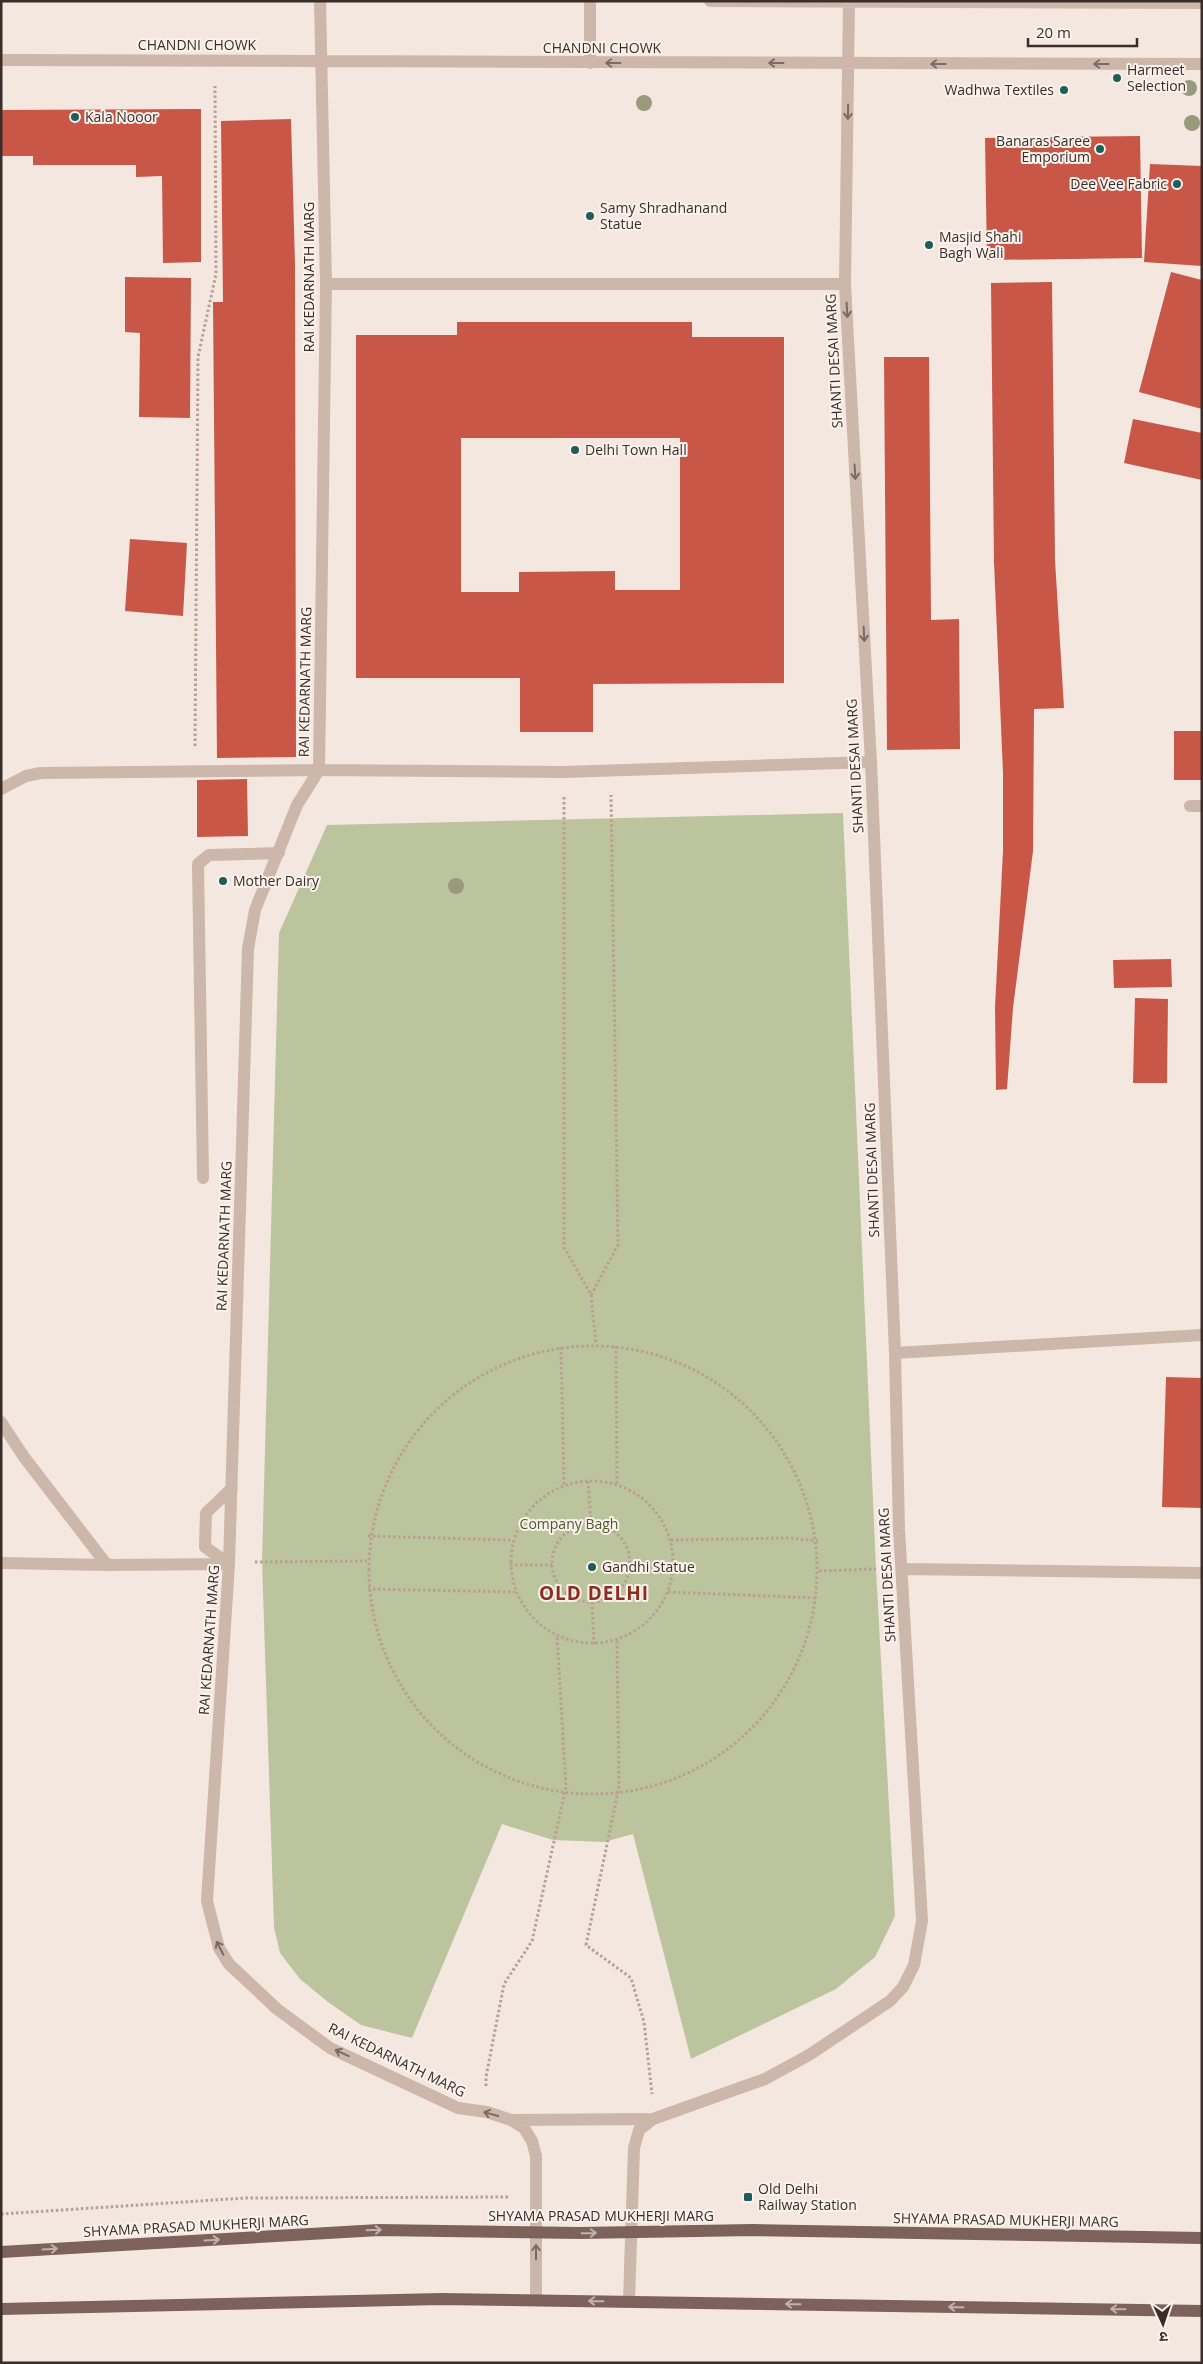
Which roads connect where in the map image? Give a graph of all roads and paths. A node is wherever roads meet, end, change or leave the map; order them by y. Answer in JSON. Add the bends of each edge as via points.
{"nodes":[{"id":1,"x":320,"y":1,"type":"edge"},
{"id":2,"x":590,"y":1,"type":"edge"},
{"id":3,"x":710,"y":1,"type":"edge"},
{"id":4,"x":849,"y":1,"type":"edge"},
{"id":5,"x":1202,"y":3,"type":"edge"},
{"id":6,"x":1,"y":60,"type":"edge"},
{"id":7,"x":215,"y":60,"type":"junction"},
{"id":8,"x":320,"y":62,"type":"junction"},
{"id":9,"x":590,"y":63,"type":"junction"},
{"id":10,"x":849,"y":64,"type":"junction"},
{"id":11,"x":1202,"y":64,"type":"edge"},
{"id":12,"x":326,"y":284,"type":"junction"},
{"id":13,"x":845,"y":284,"type":"junction"},
{"id":14,"x":871,"y":762,"type":"junction"},
{"id":15,"x":319,"y":770,"type":"junction"},
{"id":16,"x":194,"y":771,"type":"junction"},
{"id":17,"x":611,"y":771,"type":"junction"},
{"id":18,"x":564,"y":772,"type":"junction"},
{"id":19,"x":1,"y":789,"type":"edge"},
{"id":20,"x":279,"y":853,"type":"junction"},
{"id":21,"x":203,"y":1178,"type":"dead end"},
{"id":22,"x":591,"y":1295,"type":"junction"},
{"id":23,"x":1202,"y":1335,"type":"edge"},
{"id":24,"x":596,"y":1345,"type":"junction"},
{"id":25,"x":616,"y":1346,"type":"junction"},
{"id":26,"x":561,"y":1347,"type":"junction"},
{"id":27,"x":895,"y":1353,"type":"junction"},
{"id":28,"x":474,"y":1387,"type":"dead end"},
{"id":29,"x":467,"y":1392,"type":"dead end"},
{"id":30,"x":1,"y":1422,"type":"edge"},
{"id":31,"x":588,"y":1480,"type":"junction"},
{"id":32,"x":616,"y":1483,"type":"junction"},
{"id":33,"x":564,"y":1485,"type":"junction"},
{"id":34,"x":232,"y":1488,"type":"junction"},
{"id":35,"x":591,"y":1524,"type":"junction"},
{"id":36,"x":368,"y":1536,"type":"junction"},
{"id":37,"x":512,"y":1540,"type":"junction"},
{"id":38,"x":671,"y":1540,"type":"junction"},
{"id":39,"x":818,"y":1541,"type":"junction"},
{"id":40,"x":367,"y":1561,"type":"junction"},
{"id":41,"x":1,"y":1562,"type":"edge"},
{"id":42,"x":229,"y":1564,"type":"junction"},
{"id":43,"x":631,"y":1564,"type":"junction"},
{"id":44,"x":107,"y":1565,"type":"junction"},
{"id":45,"x":510,"y":1565,"type":"junction"},
{"id":46,"x":552,"y":1565,"type":"junction"},
{"id":47,"x":674,"y":1566,"type":"junction"},
{"id":48,"x":902,"y":1569,"type":"junction"},
{"id":49,"x":819,"y":1570,"type":"junction"},
{"id":50,"x":1202,"y":1573,"type":"edge"},
{"id":51,"x":368,"y":1589,"type":"junction"},
{"id":52,"x":515,"y":1592,"type":"junction"},
{"id":53,"x":668,"y":1592,"type":"junction"},
{"id":54,"x":816,"y":1598,"type":"junction"},
{"id":55,"x":592,"y":1602,"type":"junction"},
{"id":56,"x":557,"y":1636,"type":"junction"},
{"id":57,"x":617,"y":1641,"type":"junction"},
{"id":58,"x":594,"y":1644,"type":"junction"},
{"id":59,"x":645,"y":1782,"type":"dead end"},
{"id":60,"x":628,"y":1785,"type":"dead end"},
{"id":61,"x":619,"y":1786,"type":"junction"},
{"id":62,"x":575,"y":1787,"type":"dead end"},
{"id":63,"x":610,"y":1787,"type":"dead end"},
{"id":64,"x":566,"y":1788,"type":"junction"},
{"id":65,"x":487,"y":2112,"type":"junction"},
{"id":66,"x":652,"y":2119,"type":"junction"},
{"id":67,"x":511,"y":2120,"type":"junction"},
{"id":68,"x":536,"y":2197,"type":"junction"},
{"id":69,"x":1,"y":2214,"type":"edge"},
{"id":70,"x":536,"y":2232,"type":"junction"},
{"id":71,"x":631,"y":2232,"type":"junction"},
{"id":72,"x":1202,"y":2238,"type":"edge"},
{"id":73,"x":1,"y":2252,"type":"edge"},
{"id":74,"x":536,"y":2300,"type":"junction"},
{"id":75,"x":629,"y":2302,"type":"junction"},
{"id":76,"x":1,"y":2310,"type":"edge"},
{"id":77,"x":1202,"y":2311,"type":"edge"}],
"edges":[{"from":1,"to":8,"type":"street","name":"RAI KEDARNATH MARG"},
{"from":2,"to":9,"type":"street"},
{"from":3,"to":4,"type":"street"},
{"from":4,"to":5,"type":"street"},
{"from":4,"to":10,"type":"street","name":"SHANTI DESAI MARG"},
{"from":6,"to":7,"type":"street","name":"CHANDNI CHOWK"},
{"from":7,"to":8,"type":"street","name":"CHANDNI CHOWK"},
{"from":7,"to":16,"type":"path","via":[[216,274],[198,357]]},
{"from":8,"to":9,"type":"street","name":"CHANDNI CHOWK"},
{"from":8,"to":12,"type":"street","name":"RAI KEDARNATH MARG"},
{"from":10,"to":9,"type":"street","name":"CHANDNI CHOWK","one_way":true},
{"from":11,"to":10,"type":"street","name":"CHANDNI CHOWK","one_way":true},
{"from":10,"to":13,"type":"street","name":"SHANTI DESAI MARG","one_way":true},
{"from":12,"to":13,"type":"street"},
{"from":12,"to":15,"type":"street","name":"RAI KEDARNATH MARG"},
{"from":13,"to":14,"type":"street","name":"SHANTI DESAI MARG","one_way":true},
{"from":14,"to":17,"type":"street"},
{"from":14,"to":27,"type":"street","name":"SHANTI DESAI MARG"},
{"from":15,"to":16,"type":"street"},
{"from":15,"to":18,"type":"street"},
{"from":15,"to":20,"type":"street","name":"RAI KEDARNATH MARG","via":[[298,805]]},
{"from":16,"to":19,"type":"street","via":[[41,773],[26,776]]},
{"from":17,"to":18,"type":"street"},
{"from":17,"to":22,"type":"path","via":[[618,1245]]},
{"from":18,"to":22,"type":"path","via":[[564,1248]]},
{"from":20,"to":21,"type":"street","via":[[209,855],[198,864]]},
{"from":20,"to":34,"type":"street","name":"RAI KEDARNATH MARG","via":[[255,910],[248,949]]},
{"from":22,"to":24,"type":"path"},
{"from":23,"to":27,"type":"street"},
{"from":24,"to":25,"type":"path"},
{"from":24,"to":26,"type":"path"},
{"from":25,"to":32,"type":"path"},
{"from":25,"to":39,"type":"path","via":[[667,1358],[704,1374],[738,1399],[767,1428],[789,1461],[808,1501]]},
{"from":26,"to":28,"type":"path","via":[[538,1352]]},
{"from":26,"to":33,"type":"path"},
{"from":27,"to":48,"type":"street","name":"SHANTI DESAI MARG"},
{"from":29,"to":36,"type":"path","via":[[407,1449],[375,1506]]},
{"from":30,"to":44,"type":"street"},
{"from":31,"to":32,"type":"path"},
{"from":31,"to":33,"type":"path"},
{"from":31,"to":35,"type":"path"},
{"from":32,"to":38,"type":"path","via":[[644,1499],[663,1521]]},
{"from":33,"to":37,"type":"path","via":[[546,1494],[526,1511]]},
{"from":34,"to":42,"type":"street","name":"RAI KEDARNATH MARG"},
{"from":34,"to":42,"type":"street","via":[[206,1513],[206,1547]]},
{"from":35,"to":43,"type":"path","via":[[602,1526],[620,1537],[627,1546]]},
{"from":35,"to":46,"type":"path","via":[[575,1528],[561,1538],[555,1548]]},
{"from":36,"to":37,"type":"path"},
{"from":36,"to":40,"type":"path"},
{"from":37,"to":45,"type":"path"},
{"from":38,"to":39,"type":"path","via":[[790,1538]]},
{"from":38,"to":47,"type":"path"},
{"from":39,"to":49,"type":"path"},
{"from":40,"to":42,"type":"path"},
{"from":40,"to":51,"type":"path"},
{"from":41,"to":44,"type":"street"},
{"from":42,"to":44,"type":"street"},
{"from":65,"to":42,"type":"street","name":"RAI KEDARNATH MARG","one_way":true,"via":[[458,2108],[330,2048],[277,2009],[218,1948],[207,1901]]},
{"from":43,"to":47,"type":"path"},
{"from":43,"to":55,"type":"path","via":[[622,1588],[613,1596]]},
{"from":45,"to":46,"type":"path"},
{"from":45,"to":52,"type":"path"},
{"from":46,"to":55,"type":"path","via":[[556,1580],[570,1597]]},
{"from":47,"to":53,"type":"path"},
{"from":48,"to":49,"type":"path"},
{"from":48,"to":50,"type":"street"},
{"from":48,"to":66,"type":"street","name":"SHANTI DESAI MARG","via":[[922,1921],[914,1964],[903,1987],[890,2001],[809,2055],[765,2079]]},
{"from":49,"to":54,"type":"path"},
{"from":51,"to":52,"type":"path"},
{"from":51,"to":64,"type":"path","via":[[376,1629],[392,1676],[417,1712],[451,1748],[488,1774],[525,1784]]},
{"from":52,"to":56,"type":"path","via":[[531,1618]]},
{"from":53,"to":54,"type":"path"},
{"from":53,"to":57,"type":"path","via":[[654,1615]]},
{"from":54,"to":59,"type":"path","via":[[808,1644],[794,1675],[772,1709],[749,1735],[706,1762],[663,1779]]},
{"from":55,"to":58,"type":"path"},
{"from":56,"to":58,"type":"path"},
{"from":56,"to":64,"type":"path"},
{"from":57,"to":58,"type":"path"},
{"from":57,"to":61,"type":"path"},
{"from":60,"to":61,"type":"path"},
{"from":61,"to":63,"type":"path"},
{"from":61,"to":66,"type":"path","via":[[586,1945],[631,1978],[644,2022],[652,2080]]},
{"from":62,"to":64,"type":"path"},
{"from":64,"to":65,"type":"path","via":[[532,1941],[504,1984],[486,2077]]},
{"from":67,"to":65,"type":"street","name":"RAI KEDARNATH MARG","one_way":true},
{"from":66,"to":67,"type":"street","name":"SHANTI DESAI MARG"},
{"from":66,"to":71,"type":"street","via":[[639,2130],[635,2142]]},
{"from":67,"to":68,"type":"street","name":"RAI KEDARNATH MARG","via":[[524,2128],[532,2141],[536,2156]]},
{"from":68,"to":69,"type":"path","via":[[245,2198]]},
{"from":68,"to":70,"type":"street","name":"RAI KEDARNATH MARG"},
{"from":70,"to":71,"type":"main road","name":"SHYAMA PRASAD MUKHERJI MARG","one_way":true},
{"from":73,"to":70,"type":"main road","name":"SHYAMA PRASAD MUKHERJI MARG","one_way":true,"via":[[378,2230]]},
{"from":74,"to":70,"type":"street","name":"RAI KEDARNATH MARG","one_way":true},
{"from":71,"to":72,"type":"main road","name":"SHYAMA PRASAD MUKHERJI MARG","via":[[753,2230]]},
{"from":71,"to":75,"type":"street"},
{"from":75,"to":74,"type":"main road","one_way":true},
{"from":74,"to":76,"type":"main road","via":[[442,2299]]},
{"from":77,"to":75,"type":"main road","one_way":true}]}
